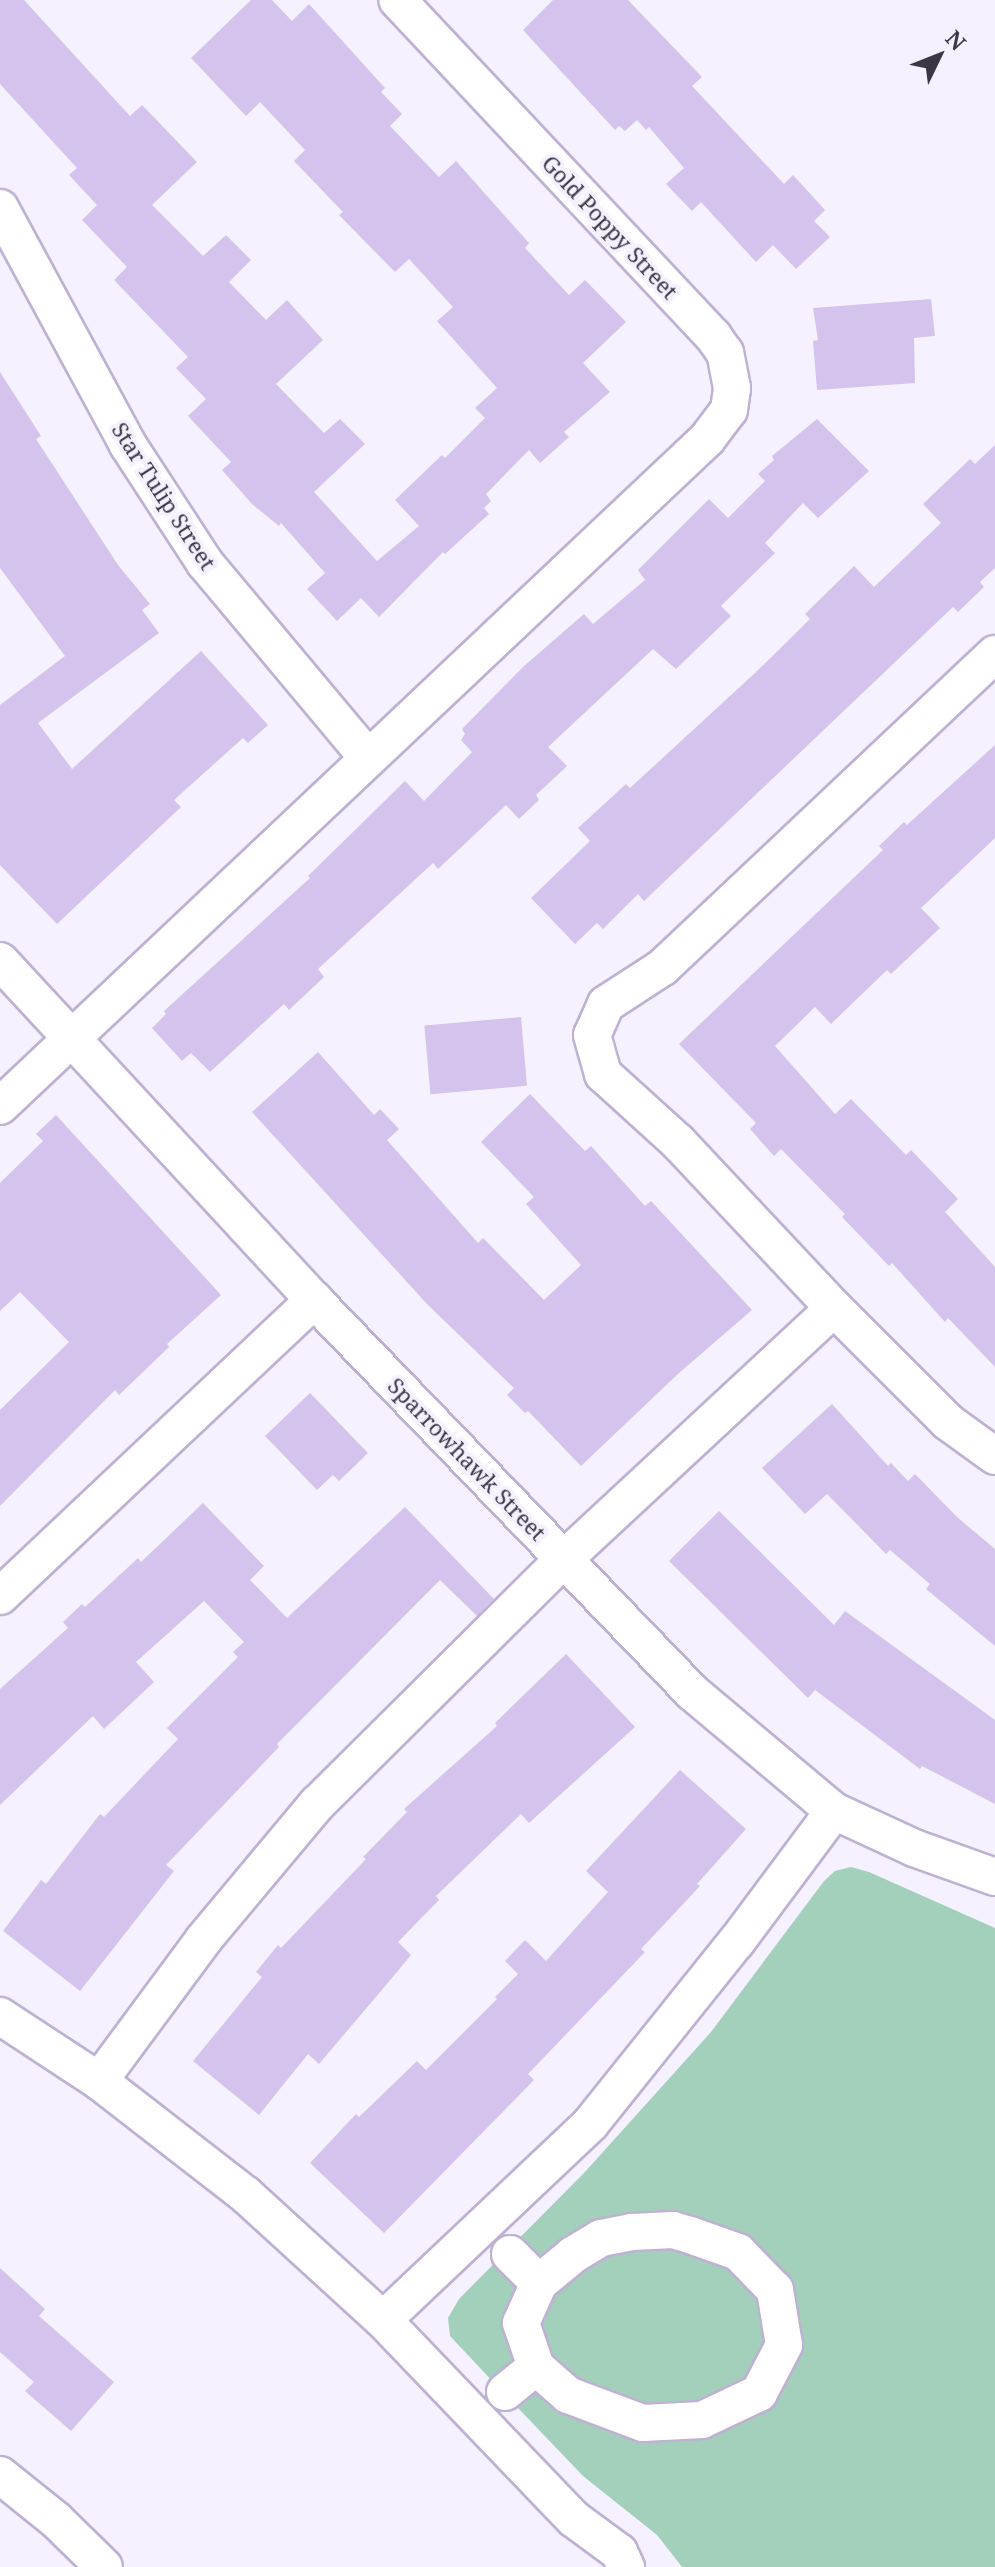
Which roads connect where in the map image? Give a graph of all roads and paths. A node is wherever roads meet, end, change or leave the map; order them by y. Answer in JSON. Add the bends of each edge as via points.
{"nodes":[{"id":1,"x":398,"y":0,"type":"edge"},
{"id":2,"x":0,"y":208,"type":"edge"},
{"id":3,"x":995,"y":654,"type":"edge"},
{"id":4,"x":367,"y":757,"type":"junction"},
{"id":5,"x":0,"y":961,"type":"edge"},
{"id":6,"x":71,"y":1040,"type":"junction"},
{"id":7,"x":0,"y":1106,"type":"edge"},
{"id":8,"x":314,"y":1300,"type":"junction"},
{"id":9,"x":834,"y":1308,"type":"junction"},
{"id":10,"x":995,"y":1456,"type":"edge"},
{"id":11,"x":563,"y":1560,"type":"junction"},
{"id":12,"x":0,"y":1596,"type":"edge"},
{"id":13,"x":834,"y":1811,"type":"junction"},
{"id":14,"x":995,"y":1877,"type":"edge"},
{"id":15,"x":0,"y":2016,"type":"edge"},
{"id":16,"x":99,"y":2081,"type":"junction"},
{"id":17,"x":510,"y":2254,"type":"dead end"},
{"id":18,"x":539,"y":2283,"type":"junction"},
{"id":19,"x":383,"y":2320,"type":"junction"},
{"id":20,"x":536,"y":2367,"type":"junction"},
{"id":21,"x":505,"y":2392,"type":"dead end"},
{"id":22,"x":0,"y":2475,"type":"edge"},
{"id":23,"x":104,"y":2567,"type":"edge"},
{"id":24,"x":626,"y":2567,"type":"edge"}],
"edges":[{"from":1,"to":4,"type":"street","name":"Gold Poppy Street","via":[[725,353],[732,388],[729,410],[707,439]]},
{"from":2,"to":4,"type":"street","name":"Star Tulip Street","via":[[128,445],[205,563]]},
{"from":3,"to":9,"type":"street","via":[[663,967],[606,1004],[592,1035],[603,1074],[678,1142]]},
{"from":4,"to":6,"type":"street","name":"Gold Poppy Street"},
{"from":5,"to":6,"type":"street","name":"Sparrowhawk Street"},
{"from":6,"to":7,"type":"street","name":"Gold Poppy Street"},
{"from":6,"to":8,"type":"street","name":"Sparrowhawk Street"},
{"from":8,"to":11,"type":"street","name":"Sparrowhawk Street"},
{"from":8,"to":12,"type":"street"},
{"from":9,"to":10,"type":"street","via":[[948,1422]]},
{"from":9,"to":11,"type":"street"},
{"from":11,"to":13,"type":"street","name":"Sparrowhawk Street","via":[[692,1692]]},
{"from":11,"to":16,"type":"street","via":[[317,1804],[204,1939]]},
{"from":13,"to":14,"type":"street","name":"Sparrowhawk Street"},
{"from":13,"to":19,"type":"street","via":[[591,2123]]},
{"from":15,"to":16,"type":"street"},
{"from":16,"to":19,"type":"street","via":[[246,2195]]},
{"from":17,"to":18,"type":"street"},
{"from":18,"to":20,"type":"street","via":[[521,2323]]},
{"from":18,"to":20,"type":"street","via":[[601,2238],[673,2230],[738,2252],[754,2268],[775,2290],[784,2345],[759,2393],[702,2420],[643,2423],[568,2395]]},
{"from":19,"to":24,"type":"street","via":[[574,2519],[619,2552]]},
{"from":20,"to":21,"type":"street"},
{"from":22,"to":23,"type":"street"}]}
